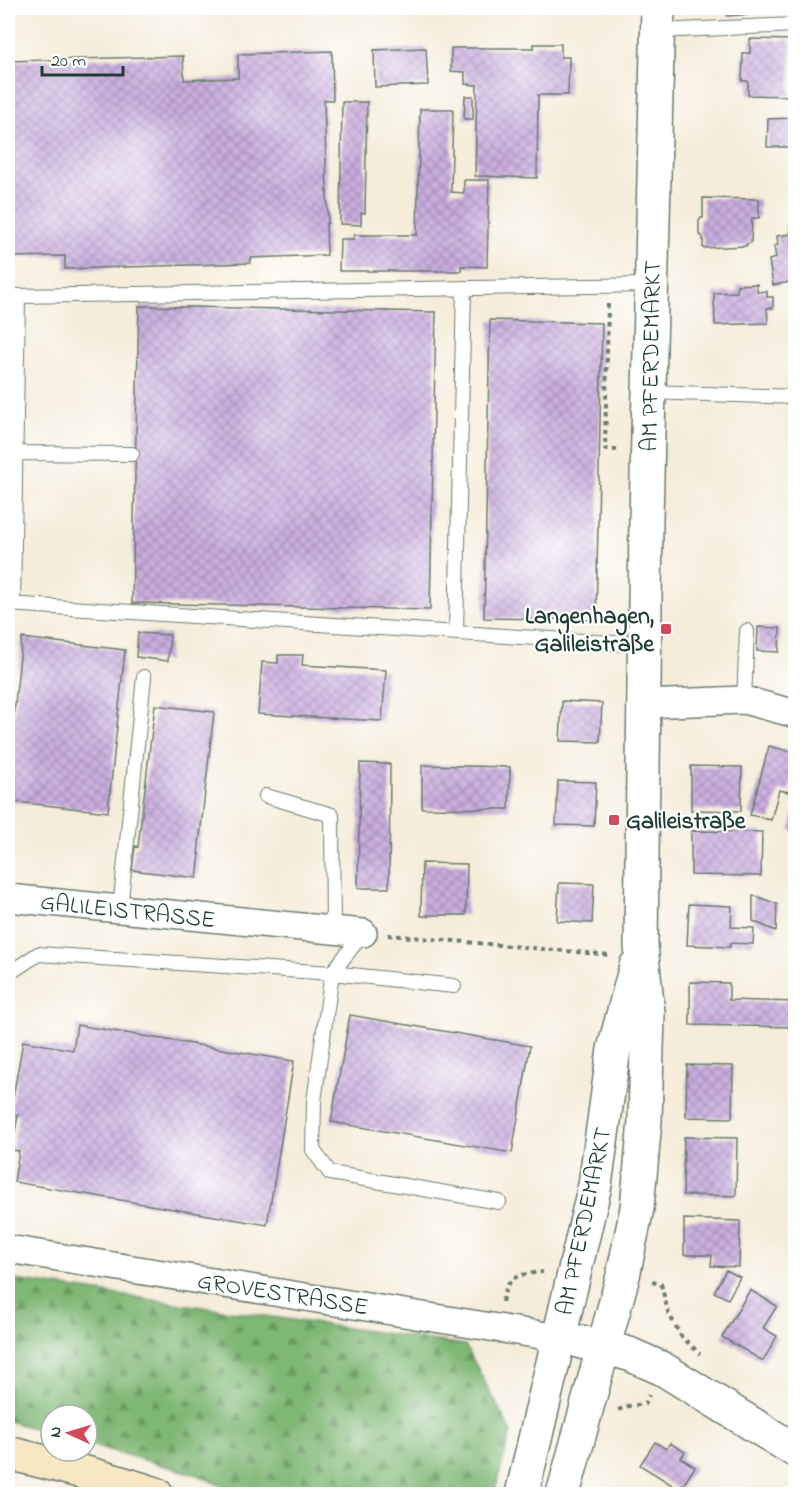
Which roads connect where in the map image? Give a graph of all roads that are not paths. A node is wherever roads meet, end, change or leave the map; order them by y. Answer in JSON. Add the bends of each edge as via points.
{"nodes":[{"id":1,"x":657,"y":19,"type":"edge"},
{"id":2,"x":795,"y":26,"type":"edge"},
{"id":3,"x":651,"y":285,"type":"junction"},
{"id":4,"x":464,"y":288,"type":"junction"},
{"id":5,"x":649,"y":392,"type":"junction"},
{"id":6,"x":795,"y":397,"type":"edge"},
{"id":7,"x":15,"y":453,"type":"junction"},
{"id":8,"x":132,"y":454,"type":"dead end"},
{"id":9,"x":10,"y":604,"type":"edge"},
{"id":10,"x":747,"y":631,"type":"dead end"},
{"id":11,"x":456,"y":633,"type":"junction"},
{"id":12,"x":645,"y":645,"type":"junction"},
{"id":13,"x":144,"y":678,"type":"dead end"},
{"id":14,"x":744,"y":700,"type":"junction"},
{"id":15,"x":644,"y":704,"type":"junction"},
{"id":16,"x":795,"y":714,"type":"edge"},
{"id":17,"x":267,"y":796,"type":"dead end"},
{"id":18,"x":8,"y":898,"type":"edge"},
{"id":19,"x":120,"y":909,"type":"junction"},
{"id":20,"x":333,"y":930,"type":"junction"},
{"id":21,"x":363,"y":933,"type":"joint"},
{"id":22,"x":642,"y":946,"type":"junction"},
{"id":23,"x":8,"y":971,"type":"edge"},
{"id":24,"x":332,"y":973,"type":"junction"},
{"id":25,"x":454,"y":986,"type":"dead end"},
{"id":26,"x":499,"y":1202,"type":"dead end"},
{"id":27,"x":8,"y":1249,"type":"edge"},
{"id":28,"x":559,"y":1338,"type":"junction"},
{"id":29,"x":603,"y":1347,"type":"junction"},
{"id":30,"x":795,"y":1451,"type":"edge"},
{"id":31,"x":8,"y":1453,"type":"edge"},
{"id":32,"x":156,"y":1494,"type":"edge"},
{"id":33,"x":522,"y":1494,"type":"edge"},
{"id":34,"x":563,"y":1494,"type":"edge"}],
"edges":[{"from":1,"to":2,"type":"lane"},
{"from":1,"to":3,"type":"street","name":"AM PFERDEMARKT"},
{"from":3,"to":4,"type":"lane"},
{"from":3,"to":5,"type":"street","name":"AM PFERDEMARKT"},
{"from":4,"to":7,"type":"lane","via":[[18,296]]},
{"from":4,"to":11,"type":"lane"},
{"from":5,"to":6,"type":"lane"},
{"from":5,"to":12,"type":"street","name":"AM PFERDEMARKT"},
{"from":7,"to":8,"type":"lane"},
{"from":7,"to":9,"type":"lane"},
{"from":9,"to":11,"type":"lane"},
{"from":10,"to":14,"type":"lane"},
{"from":11,"to":12,"type":"lane"},
{"from":12,"to":15,"type":"street","name":"AM PFERDEMARKT"},
{"from":13,"to":19,"type":"lane"},
{"from":14,"to":15,"type":"street"},
{"from":14,"to":16,"type":"street"},
{"from":15,"to":22,"type":"street","name":"AM PFERDEMARKT"},
{"from":17,"to":20,"type":"lane","via":[[332,815]]},
{"from":18,"to":19,"type":"street","name":"GALILEISTRASSE"},
{"from":19,"to":20,"type":"street","name":"GALILEISTRASSE"},
{"from":20,"to":21,"type":"street","name":"GALILEISTRASSE"},
{"from":21,"to":24,"type":"lane"},
{"from":22,"to":28,"type":"street","name":"AM PFERDEMARKT","via":[[614,1049],[595,1185]]},
{"from":22,"to":29,"type":"street","name":"AM PFERDEMARKT","via":[[648,1013],[645,1121],[637,1208]]},
{"from":23,"to":24,"type":"lane","via":[[38,954]]},
{"from":24,"to":25,"type":"lane"},
{"from":24,"to":26,"type":"lane","via":[[314,1101],[313,1150],[330,1173]]},
{"from":27,"to":28,"type":"street","name":"GROVESTRASSE"},
{"from":28,"to":29,"type":"street"},
{"from":28,"to":33,"type":"street","name":"AM PFERDEMARKT"},
{"from":29,"to":30,"type":"street","via":[[663,1370]]},
{"from":29,"to":34,"type":"street","name":"AM PFERDEMARKT"},
{"from":31,"to":32,"type":"main road"}]}
